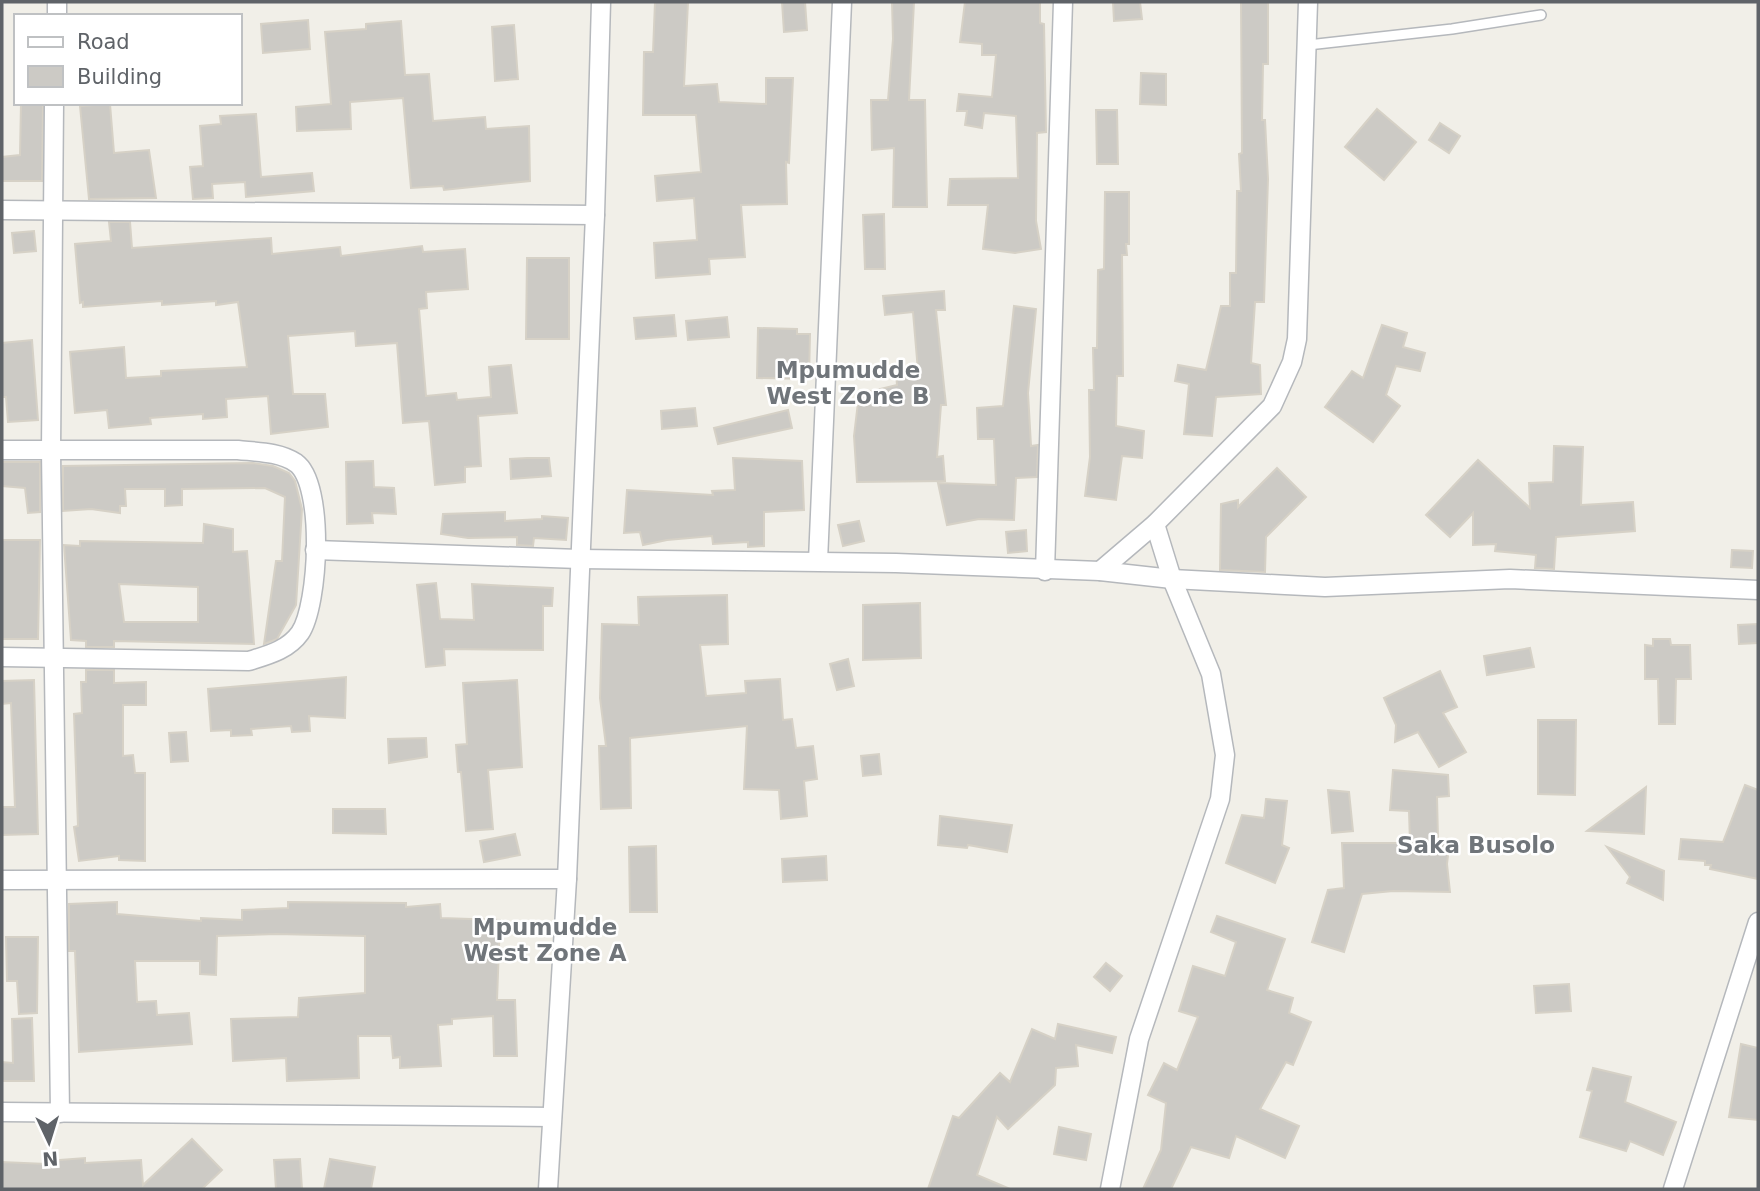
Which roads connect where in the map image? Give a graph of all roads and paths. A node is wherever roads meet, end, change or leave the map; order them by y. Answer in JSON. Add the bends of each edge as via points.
{"nodes":[{"id":1,"x":601,"y":2,"type":"edge"},
{"id":2,"x":842,"y":2,"type":"edge"},
{"id":3,"x":1063,"y":2,"type":"edge"},
{"id":4,"x":1308,"y":2,"type":"edge"},
{"id":5,"x":1541,"y":15,"type":"dead end"},
{"id":6,"x":1308,"y":45,"type":"junction"},
{"id":7,"x":54,"y":105,"type":"edge"},
{"id":8,"x":2,"y":210,"type":"edge"},
{"id":9,"x":51,"y":211,"type":"junction"},
{"id":10,"x":595,"y":215,"type":"junction"},
{"id":11,"x":2,"y":450,"type":"edge"},
{"id":12,"x":51,"y":451,"type":"junction"},
{"id":13,"x":1155,"y":524,"type":"junction"},
{"id":14,"x":315,"y":550,"type":"junction"},
{"id":15,"x":579,"y":559,"type":"junction"},
{"id":16,"x":818,"y":561,"type":"junction"},
{"id":17,"x":1045,"y":570,"type":"junction"},
{"id":18,"x":1100,"y":571,"type":"junction"},
{"id":19,"x":1172,"y":579,"type":"junction"},
{"id":20,"x":1758,"y":590,"type":"edge"},
{"id":21,"x":2,"y":657,"type":"edge"},
{"id":22,"x":53,"y":659,"type":"junction"},
{"id":23,"x":568,"y":879,"type":"junction"},
{"id":24,"x":2,"y":880,"type":"edge"},
{"id":25,"x":55,"y":880,"type":"junction"},
{"id":26,"x":1758,"y":922,"type":"edge"},
{"id":27,"x":2,"y":1112,"type":"edge"},
{"id":28,"x":60,"y":1113,"type":"junction"},
{"id":29,"x":552,"y":1117,"type":"junction"},
{"id":30,"x":548,"y":1189,"type":"edge"},
{"id":31,"x":1110,"y":1189,"type":"edge"},
{"id":32,"x":1673,"y":1189,"type":"edge"}],
"edges":[{"from":1,"to":10,"type":"street"},
{"from":2,"to":16,"type":"street"},
{"from":3,"to":17,"type":"street"},
{"from":4,"to":6,"type":"street"},
{"from":5,"to":6,"type":"lane"},
{"from":6,"to":13,"type":"street","via":[[1297,339],[1292,362],[1272,406]]},
{"from":7,"to":9,"type":"street"},
{"from":8,"to":9,"type":"street"},
{"from":9,"to":10,"type":"street"},
{"from":9,"to":12,"type":"street"},
{"from":10,"to":15,"type":"street"},
{"from":11,"to":12,"type":"street"},
{"from":12,"to":14,"type":"street","via":[[272,453],[297,464],[312,488]]},
{"from":12,"to":22,"type":"street"},
{"from":13,"to":18,"type":"street"},
{"from":13,"to":19,"type":"street"},
{"from":14,"to":15,"type":"street"},
{"from":14,"to":22,"type":"street","via":[[311,610],[299,634],[279,651],[249,661]]},
{"from":15,"to":16,"type":"street"},
{"from":15,"to":23,"type":"street"},
{"from":16,"to":17,"type":"street"},
{"from":17,"to":18,"type":"street"},
{"from":18,"to":19,"type":"street"},
{"from":19,"to":20,"type":"street","via":[[1325,587],[1510,579]]},
{"from":19,"to":31,"type":"street","via":[[1211,674],[1225,755],[1220,799],[1139,1039]]},
{"from":21,"to":22,"type":"street"},
{"from":22,"to":25,"type":"street"},
{"from":23,"to":25,"type":"street"},
{"from":23,"to":29,"type":"street"},
{"from":24,"to":25,"type":"street"},
{"from":25,"to":28,"type":"street"},
{"from":26,"to":32,"type":"street"},
{"from":27,"to":28,"type":"street"},
{"from":28,"to":29,"type":"street"},
{"from":29,"to":30,"type":"street"}]}
